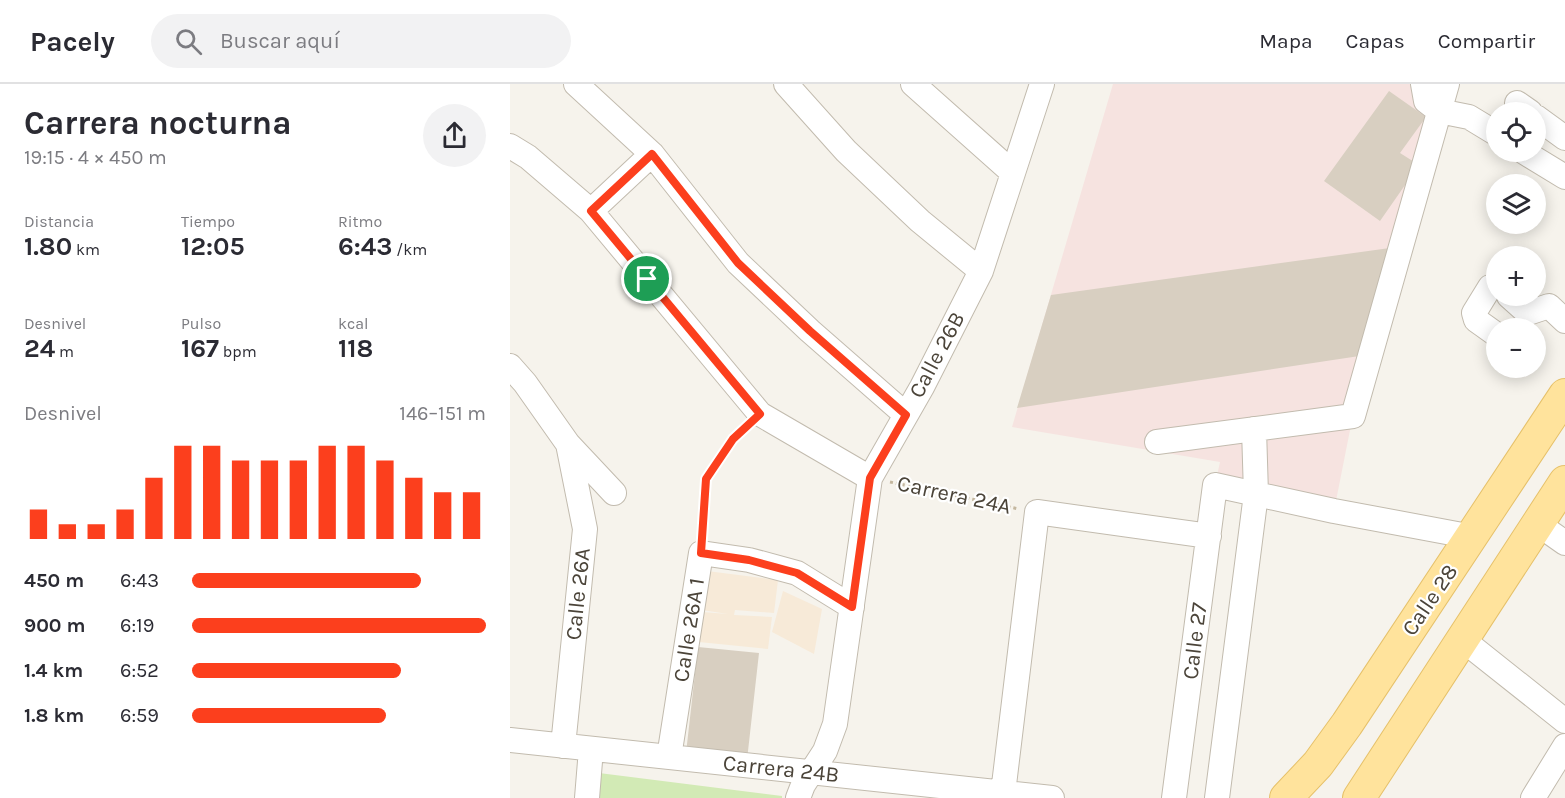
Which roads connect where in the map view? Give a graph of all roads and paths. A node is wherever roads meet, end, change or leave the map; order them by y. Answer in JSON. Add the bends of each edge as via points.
{"nodes":[{"id":1,"x":576,"y":84,"type":"edge"},
{"id":2,"x":786,"y":84,"type":"edge"},
{"id":3,"x":913,"y":84,"type":"edge"},
{"id":4,"x":1042,"y":84,"type":"edge"},
{"id":5,"x":1423,"y":84,"type":"edge"},
{"id":6,"x":1447,"y":84,"type":"edge"},
{"id":7,"x":1439,"y":111,"type":"junction"},
{"id":8,"x":1546,"y":124,"type":"edge"},
{"id":9,"x":1486,"y":127,"type":"edge"},
{"id":10,"x":1565,"y":138,"type":"edge"},
{"id":11,"x":510,"y":146,"type":"edge"},
{"id":12,"x":652,"y":154,"type":"junction"},
{"id":13,"x":1540,"y":162,"type":"edge"},
{"id":14,"x":1013,"y":173,"type":"junction"},
{"id":15,"x":1565,"y":177,"type":"edge"},
{"id":16,"x":591,"y":211,"type":"junction"},
{"id":17,"x":981,"y":271,"type":"junction"},
{"id":18,"x":1486,"y":294,"type":"edge"},
{"id":19,"x":1528,"y":318,"type":"edge"},
{"id":20,"x":1565,"y":321,"type":"edge"},
{"id":21,"x":1486,"y":327,"type":"edge"},
{"id":22,"x":510,"y":366,"type":"edge"},
{"id":23,"x":1565,"y":395,"type":"edge"},
{"id":24,"x":760,"y":414,"type":"junction"},
{"id":25,"x":906,"y":415,"type":"junction"},
{"id":26,"x":1254,"y":429,"type":"junction"},
{"id":27,"x":1157,"y":442,"type":"dead end"},
{"id":28,"x":568,"y":444,"type":"junction"},
{"id":29,"x":870,"y":478,"type":"junction"},
{"id":30,"x":1565,"y":482,"type":"edge"},
{"id":31,"x":614,"y":493,"type":"dead end"},
{"id":32,"x":1256,"y":494,"type":"junction"},
{"id":33,"x":1037,"y":512,"type":"junction"},
{"id":34,"x":1538,"y":524,"type":"junction"},
{"id":35,"x":1209,"y":536,"type":"junction"},
{"id":36,"x":1473,"y":537,"type":"junction"},
{"id":37,"x":1565,"y":543,"type":"edge"},
{"id":38,"x":701,"y":553,"type":"junction"},
{"id":39,"x":852,"y":607,"type":"junction"},
{"id":40,"x":1463,"y":640,"type":"junction"},
{"id":41,"x":1565,"y":721,"type":"edge"},
{"id":42,"x":510,"y":740,"type":"edge"},
{"id":43,"x":563,"y":746,"type":"junction"},
{"id":44,"x":1565,"y":746,"type":"edge"},
{"id":45,"x":591,"y":749,"type":"junction"},
{"id":46,"x":669,"y":757,"type":"junction"},
{"id":47,"x":811,"y":772,"type":"junction"},
{"id":48,"x":1004,"y":793,"type":"junction"},
{"id":49,"x":587,"y":798,"type":"edge"},
{"id":50,"x":798,"y":798,"type":"edge"},
{"id":51,"x":1052,"y":798,"type":"edge"},
{"id":52,"x":1174,"y":798,"type":"edge"},
{"id":53,"x":1217,"y":798,"type":"edge"},
{"id":54,"x":1286,"y":798,"type":"edge"},
{"id":55,"x":1359,"y":798,"type":"edge"},
{"id":56,"x":1533,"y":798,"type":"edge"}],
"edges":[{"from":1,"to":12,"type":"street"},
{"from":2,"to":17,"type":"street","via":[[846,151],[920,221]]},
{"from":3,"to":14,"type":"street"},
{"from":4,"to":14,"type":"street","name":"Calle 26B"},
{"from":5,"to":7,"type":"street","via":[[1426,101]]},
{"from":6,"to":7,"type":"street"},
{"from":7,"to":9,"type":"street","via":[[1469,117]]},
{"from":7,"to":26,"type":"street","via":[[1353,416]]},
{"from":8,"to":10,"type":"street"},
{"from":11,"to":16,"type":"street","name":"Carrera 24A"},
{"from":12,"to":16,"type":"street"},
{"from":12,"to":25,"type":"street","via":[[738,263]]},
{"from":13,"to":15,"type":"street"},
{"from":14,"to":17,"type":"street","name":"Calle 26B"},
{"from":16,"to":24,"type":"street","name":"Carrera 24A"},
{"from":17,"to":25,"type":"street","name":"Calle 26B"},
{"from":18,"to":21,"type":"street","via":[[1474,314]]},
{"from":19,"to":20,"type":"street","via":[[1549,306]]},
{"from":22,"to":28,"type":"street"},
{"from":23,"to":36,"type":"main road","name":"Calle 28"},
{"from":24,"to":29,"type":"street","name":"Carrera 24A"},
{"from":24,"to":38,"type":"path","name":"Calle 26A 1","via":[[733,439],[706,479]]},
{"from":25,"to":29,"type":"street","name":"Calle 26B"},
{"from":26,"to":27,"type":"street"},
{"from":26,"to":32,"type":"street","name":"Calle 27"},
{"from":28,"to":31,"type":"street"},
{"from":28,"to":43,"type":"street","name":"Calle 26A","via":[[585,529]]},
{"from":29,"to":33,"type":"path","name":"Carrera 24A"},
{"from":29,"to":39,"type":"street","name":"Calle 26B"},
{"from":30,"to":34,"type":"main road"},
{"from":32,"to":35,"type":"street","name":"Calle 27","via":[[1215,485]]},
{"from":32,"to":36,"type":"street"},
{"from":32,"to":53,"type":"street","name":"Calle 27"},
{"from":33,"to":35,"type":"street","name":"Carrera 24A"},
{"from":33,"to":48,"type":"street"},
{"from":34,"to":37,"type":"street"},
{"from":34,"to":40,"type":"main road"},
{"from":35,"to":52,"type":"street","name":"Calle 27"},
{"from":36,"to":54,"type":"main road","name":"Calle 28","via":[[1347,724],[1318,764]]},
{"from":38,"to":39,"type":"street","via":[[797,573]]},
{"from":38,"to":46,"type":"street","name":"Calle 26A 1"},
{"from":39,"to":47,"type":"street","name":"Calle 26B","via":[[835,723],[825,751]]},
{"from":40,"to":41,"type":"street"},
{"from":40,"to":55,"type":"main road"},
{"from":42,"to":43,"type":"street","name":"Carrera 24B"},
{"from":43,"to":45,"type":"street","name":"Carrera 24B"},
{"from":44,"to":56,"type":"street"},
{"from":45,"to":46,"type":"street","name":"Carrera 24B"},
{"from":45,"to":49,"type":"street"},
{"from":46,"to":47,"type":"street","name":"Carrera 24B"},
{"from":47,"to":48,"type":"street","name":"Carrera 24B"},
{"from":47,"to":50,"type":"street","name":"Calle 26B"},
{"from":48,"to":51,"type":"street","name":"Carrera 24B"}]}
